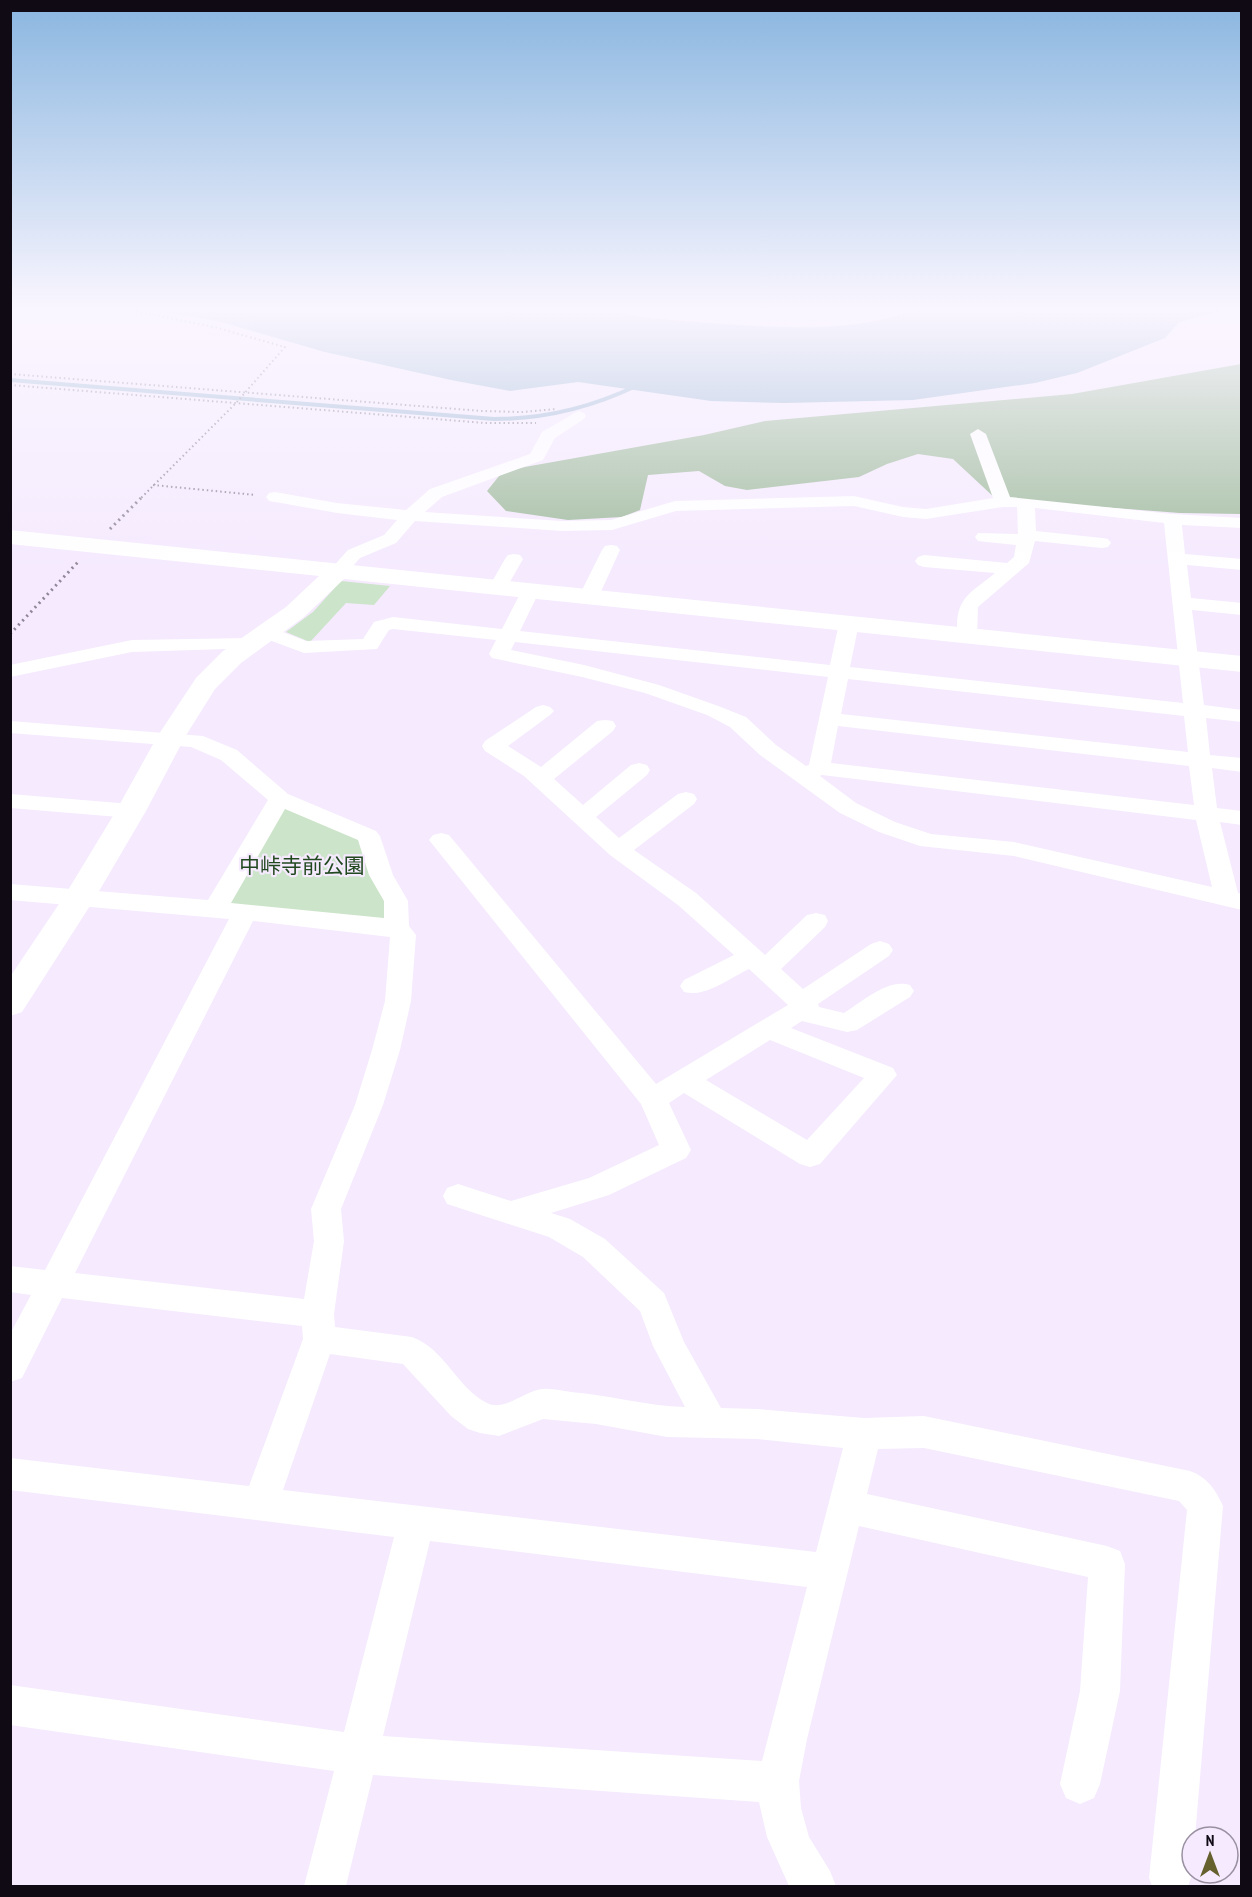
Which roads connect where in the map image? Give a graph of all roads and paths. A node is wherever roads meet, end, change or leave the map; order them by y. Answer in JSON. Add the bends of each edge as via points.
{"nodes":[{"id":1,"x":142,"y":396,"type":"edge"},
{"id":2,"x":243,"y":396,"type":"edge"},
{"id":3,"x":279,"y":396,"type":"edge"},
{"id":4,"x":236,"y":403,"type":"junction"},
{"id":5,"x":563,"y":407,"type":"dead end"},
{"id":6,"x":578,"y":416,"type":"joint"},
{"id":7,"x":978,"y":434,"type":"dead end"},
{"id":8,"x":152,"y":485,"type":"junction"},
{"id":9,"x":275,"y":496,"type":"joint"},
{"id":10,"x":1003,"y":502,"type":"junction"},
{"id":11,"x":1026,"y":502,"type":"junction"},
{"id":12,"x":411,"y":516,"type":"junction"},
{"id":13,"x":1172,"y":519,"type":"junction"},
{"id":14,"x":1242,"y":523,"type":"edge"},
{"id":15,"x":10,"y":537,"type":"edge"},
{"id":16,"x":984,"y":537,"type":"dead end"},
{"id":17,"x":1026,"y":538,"type":"junction"},
{"id":18,"x":1102,"y":543,"type":"dead end"},
{"id":19,"x":95,"y":545,"type":"junction"},
{"id":20,"x":611,"y":550,"type":"dead end"},
{"id":21,"x":514,"y":559,"type":"dead end"},
{"id":22,"x":1176,"y":559,"type":"junction"},
{"id":23,"x":924,"y":561,"type":"dead end"},
{"id":24,"x":1242,"y":565,"type":"edge"},
{"id":25,"x":1013,"y":569,"type":"junction"},
{"id":26,"x":339,"y":570,"type":"junction"},
{"id":27,"x":498,"y":587,"type":"junction"},
{"id":28,"x":531,"y":590,"type":"junction"},
{"id":29,"x":589,"y":596,"type":"junction"},
{"id":30,"x":1182,"y":603,"type":"junction"},
{"id":31,"x":1242,"y":609,"type":"edge"},
{"id":32,"x":849,"y":623,"type":"junction"},
{"id":33,"x":10,"y":634,"type":"edge"},
{"id":34,"x":508,"y":636,"type":"junction"},
{"id":35,"x":967,"y":636,"type":"junction"},
{"id":36,"x":259,"y":638,"type":"junction"},
{"id":37,"x":1188,"y":659,"type":"junction"},
{"id":38,"x":1242,"y":664,"type":"edge"},
{"id":39,"x":10,"y":671,"type":"edge"},
{"id":40,"x":838,"y":673,"type":"junction"},
{"id":41,"x":543,"y":711,"type":"dead end"},
{"id":42,"x":1194,"y":711,"type":"junction"},
{"id":43,"x":1242,"y":716,"type":"edge"},
{"id":44,"x":829,"y":719,"type":"junction"},
{"id":45,"x":605,"y":726,"type":"dead end"},
{"id":46,"x":10,"y":727,"type":"edge"},
{"id":47,"x":171,"y":737,"type":"junction"},
{"id":48,"x":1199,"y":760,"type":"junction"},
{"id":49,"x":1242,"y":765,"type":"edge"},
{"id":50,"x":639,"y":770,"type":"dead end"},
{"id":51,"x":812,"y":772,"type":"junction"},
{"id":52,"x":541,"y":778,"type":"junction"},
{"id":53,"x":280,"y":799,"type":"junction"},
{"id":54,"x":686,"y":799,"type":"dead end"},
{"id":55,"x":10,"y":801,"type":"edge"},
{"id":56,"x":131,"y":811,"type":"junction"},
{"id":57,"x":1206,"y":814,"type":"junction"},
{"id":58,"x":582,"y":817,"type":"junction"},
{"id":59,"x":1242,"y":818,"type":"edge"},
{"id":60,"x":441,"y":840,"type":"dead end"},
{"id":61,"x":618,"y":850,"type":"junction"},
{"id":62,"x":10,"y":892,"type":"edge"},
{"id":63,"x":78,"y":898,"type":"junction"},
{"id":64,"x":1234,"y":900,"type":"edge"},
{"id":65,"x":215,"y":909,"type":"junction"},
{"id":66,"x":245,"y":912,"type":"junction"},
{"id":67,"x":816,"y":921,"type":"dead end"},
{"id":68,"x":396,"y":928,"type":"junction"},
{"id":69,"x":880,"y":950,"type":"dead end"},
{"id":70,"x":759,"y":963,"type":"junction"},
{"id":71,"x":693,"y":986,"type":"dead end"},
{"id":72,"x":901,"y":991,"type":"dead end"},
{"id":73,"x":10,"y":1004,"type":"edge"},
{"id":74,"x":800,"y":1007,"type":"junction"},
{"id":75,"x":768,"y":1029,"type":"junction"},
{"id":76,"x":684,"y":1080,"type":"junction"},
{"id":77,"x":653,"y":1099,"type":"junction"},
{"id":78,"x":458,"y":1196,"type":"dead end"},
{"id":79,"x":511,"y":1213,"type":"junction"},
{"id":80,"x":10,"y":1279,"type":"edge"},
{"id":81,"x":53,"y":1284,"type":"junction"},
{"id":82,"x":319,"y":1326,"type":"junction"},
{"id":83,"x":10,"y":1368,"type":"edge"},
{"id":84,"x":711,"y":1423,"type":"junction"},
{"id":85,"x":864,"y":1434,"type":"junction"},
{"id":86,"x":10,"y":1474,"type":"edge"},
{"id":87,"x":260,"y":1504,"type":"junction"},
{"id":88,"x":847,"y":1507,"type":"junction"},
{"id":89,"x":416,"y":1523,"type":"junction"},
{"id":90,"x":830,"y":1572,"type":"junction"},
{"id":91,"x":10,"y":1705,"type":"edge"},
{"id":92,"x":357,"y":1754,"type":"junction"},
{"id":93,"x":778,"y":1782,"type":"junction"},
{"id":94,"x":1080,"y":1784,"type":"dead end"},
{"id":95,"x":1170,"y":1878,"type":"dead end"},
{"id":96,"x":325,"y":1887,"type":"edge"},
{"id":97,"x":815,"y":1887,"type":"edge"}],
"edges":[{"from":1,"to":4,"type":"path"},
{"from":2,"to":4,"type":"path"},
{"from":3,"to":5,"type":"path","via":[[503,412]]},
{"from":4,"to":6,"type":"path","via":[[485,423],[526,424]]},
{"from":4,"to":8,"type":"path"},
{"from":6,"to":12,"type":"street","via":[[548,435],[537,457],[436,494]]},
{"from":7,"to":10,"type":"street"},
{"from":8,"to":9,"type":"path"},
{"from":8,"to":19,"type":"path"},
{"from":9,"to":12,"type":"street"},
{"from":10,"to":11,"type":"street"},
{"from":10,"to":12,"type":"street","via":[[926,514],[854,501],[675,506],[612,525],[520,524]]},
{"from":11,"to":13,"type":"street"},
{"from":11,"to":17,"type":"street"},
{"from":12,"to":26,"type":"street","via":[[390,538],[354,554]]},
{"from":13,"to":14,"type":"street"},
{"from":13,"to":22,"type":"street"},
{"from":15,"to":19,"type":"street"},
{"from":16,"to":17,"type":"street"},
{"from":17,"to":18,"type":"street"},
{"from":17,"to":25,"type":"street","via":[[1023,559]]},
{"from":19,"to":26,"type":"street"},
{"from":19,"to":33,"type":"path"},
{"from":20,"to":29,"type":"street"},
{"from":21,"to":27,"type":"street"},
{"from":22,"to":24,"type":"street"},
{"from":22,"to":30,"type":"street"},
{"from":23,"to":25,"type":"street"},
{"from":25,"to":35,"type":"street","via":[[970,604]]},
{"from":26,"to":27,"type":"street"},
{"from":26,"to":36,"type":"street","via":[[295,612]]},
{"from":27,"to":28,"type":"street"},
{"from":28,"to":29,"type":"street"},
{"from":28,"to":34,"type":"street"},
{"from":29,"to":32,"type":"street"},
{"from":30,"to":31,"type":"street"},
{"from":30,"to":37,"type":"street"},
{"from":32,"to":35,"type":"street"},
{"from":32,"to":40,"type":"street"},
{"from":34,"to":36,"type":"street","via":[[393,623],[381,626],[370,645],[315,647]]},
{"from":34,"to":40,"type":"street"},
{"from":34,"to":51,"type":"street","via":[[499,654],[596,674],[714,711],[738,722],[768,750]]},
{"from":35,"to":37,"type":"street"},
{"from":36,"to":39,"type":"street","via":[[132,646]]},
{"from":36,"to":47,"type":"street","via":[[232,657],[205,684]]},
{"from":37,"to":38,"type":"street"},
{"from":37,"to":42,"type":"street"},
{"from":40,"to":42,"type":"street"},
{"from":40,"to":44,"type":"street"},
{"from":41,"to":52,"type":"street","via":[[493,746]]},
{"from":42,"to":43,"type":"street"},
{"from":42,"to":48,"type":"street"},
{"from":44,"to":48,"type":"street"},
{"from":44,"to":51,"type":"street"},
{"from":45,"to":52,"type":"street"},
{"from":46,"to":47,"type":"street"},
{"from":47,"to":53,"type":"street","via":[[195,741],[229,755]]},
{"from":47,"to":56,"type":"street"},
{"from":48,"to":49,"type":"street"},
{"from":48,"to":57,"type":"street"},
{"from":50,"to":58,"type":"street"},
{"from":51,"to":57,"type":"street"},
{"from":51,"to":64,"type":"street","via":[[848,808],[928,841],[1014,849]]},
{"from":52,"to":58,"type":"street"},
{"from":53,"to":65,"type":"street"},
{"from":53,"to":68,"type":"street","via":[[368,836],[381,875],[396,901]]},
{"from":54,"to":61,"type":"street"},
{"from":55,"to":56,"type":"street"},
{"from":56,"to":63,"type":"street"},
{"from":57,"to":59,"type":"street"},
{"from":57,"to":64,"type":"street"},
{"from":58,"to":61,"type":"street"},
{"from":60,"to":77,"type":"street"},
{"from":61,"to":70,"type":"street","via":[[687,899]]},
{"from":62,"to":63,"type":"street"},
{"from":63,"to":65,"type":"street"},
{"from":63,"to":73,"type":"street"},
{"from":65,"to":66,"type":"street"},
{"from":66,"to":68,"type":"street"},
{"from":66,"to":81,"type":"street"},
{"from":67,"to":70,"type":"street"},
{"from":68,"to":82,"type":"street","via":[[403,935],[398,1001],[369,1105],[327,1209],[329,1242]]},
{"from":69,"to":74,"type":"street"},
{"from":70,"to":71,"type":"street"},
{"from":70,"to":74,"type":"street"},
{"from":72,"to":74,"type":"street","via":[[847,1023]]},
{"from":74,"to":75,"type":"street"},
{"from":75,"to":76,"type":"street"},
{"from":75,"to":76,"type":"street","via":[[883,1075],[810,1156]]},
{"from":76,"to":77,"type":"street"},
{"from":77,"to":79,"type":"street","via":[[676,1150],[598,1187]]},
{"from":78,"to":79,"type":"street"},
{"from":79,"to":84,"type":"street","via":[[559,1228],[594,1248],[653,1303],[669,1346]]},
{"from":80,"to":81,"type":"street"},
{"from":81,"to":82,"type":"street"},
{"from":81,"to":83,"type":"street"},
{"from":82,"to":84,"type":"street","via":[[412,1351],[480,1418],[499,1420],[542,1404],[667,1422]]},
{"from":82,"to":87,"type":"street"},
{"from":84,"to":85,"type":"street"},
{"from":85,"to":88,"type":"street"},
{"from":85,"to":95,"type":"street","via":[[924,1432],[1190,1487],[1205,1506]]},
{"from":86,"to":87,"type":"street"},
{"from":87,"to":89,"type":"street"},
{"from":88,"to":90,"type":"street"},
{"from":88,"to":94,"type":"street","via":[[1107,1564],[1100,1691]]},
{"from":89,"to":90,"type":"street"},
{"from":89,"to":92,"type":"street"},
{"from":90,"to":93,"type":"street"},
{"from":91,"to":92,"type":"street"},
{"from":92,"to":93,"type":"street"},
{"from":92,"to":96,"type":"street"},
{"from":93,"to":97,"type":"street","via":[[785,1831],[803,1873]]}]}
